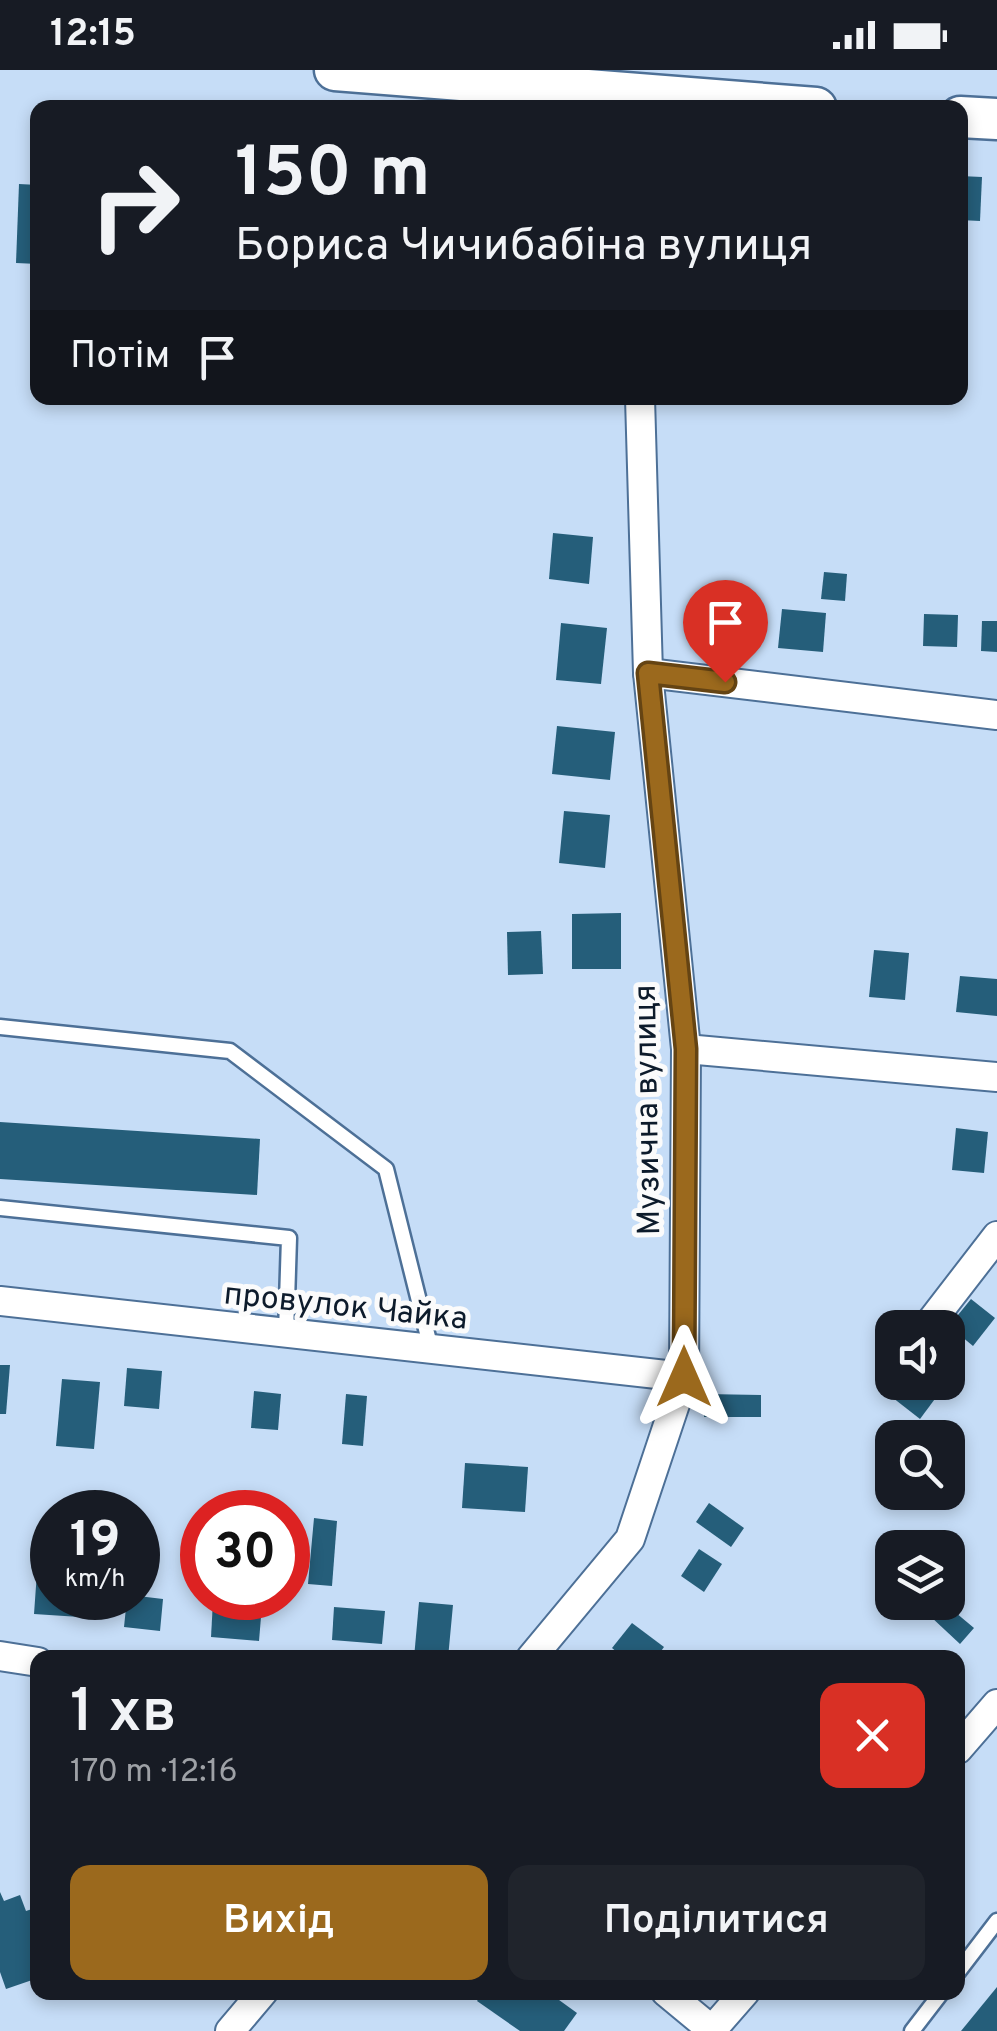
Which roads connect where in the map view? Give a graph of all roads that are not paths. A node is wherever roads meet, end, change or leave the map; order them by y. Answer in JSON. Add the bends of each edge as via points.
{"nodes":[{"id":1,"x":335,"y":70,"type":"edge"},
{"id":2,"x":612,"y":100,"type":"edge"},
{"id":3,"x":968,"y":117,"type":"edge"},
{"id":4,"x":997,"y":119,"type":"edge"},
{"id":5,"x":640,"y":405,"type":"edge"},
{"id":6,"x":648,"y":673,"type":"junction"},
{"id":7,"x":997,"y":715,"type":"edge"},
{"id":8,"x":0,"y":1027,"type":"edge"},
{"id":9,"x":686,"y":1049,"type":"junction"},
{"id":10,"x":997,"y":1077,"type":"edge"},
{"id":11,"x":0,"y":1208,"type":"edge"},
{"id":12,"x":997,"y":1236,"type":"edge"},
{"id":13,"x":0,"y":1302,"type":"edge"},
{"id":14,"x":940,"y":1310,"type":"edge"},
{"id":15,"x":286,"y":1333,"type":"junction"},
{"id":16,"x":431,"y":1350,"type":"junction"},
{"id":17,"x":684,"y":1377,"type":"junction"},
{"id":18,"x":538,"y":1650,"type":"edge"},
{"id":19,"x":0,"y":1656,"type":"edge"},
{"id":20,"x":30,"y":1661,"type":"edge"},
{"id":21,"x":997,"y":1704,"type":"edge"},
{"id":22,"x":965,"y":1741,"type":"edge"},
{"id":23,"x":997,"y":1921,"type":"edge"},
{"id":24,"x":965,"y":1963,"type":"edge"},
{"id":25,"x":256,"y":2000,"type":"edge"},
{"id":26,"x":676,"y":2000,"type":"edge"},
{"id":27,"x":738,"y":2000,"type":"edge"},
{"id":28,"x":936,"y":2000,"type":"edge"},
{"id":29,"x":712,"y":2030,"type":"edge"},
{"id":30,"x":230,"y":2031,"type":"edge"},
{"id":31,"x":912,"y":2031,"type":"edge"}],
"edges":[{"from":1,"to":2,"type":"street"},
{"from":3,"to":4,"type":"street"},
{"from":5,"to":6,"type":"street","name":"Музична вулиця"},
{"from":6,"to":7,"type":"street"},
{"from":6,"to":9,"type":"street","name":"Музична вулиця"},
{"from":8,"to":16,"type":"lane","via":[[230,1051],[386,1169]]},
{"from":9,"to":10,"type":"street"},
{"from":9,"to":17,"type":"street","name":"Музична вулиця"},
{"from":11,"to":15,"type":"lane","via":[[289,1238]]},
{"from":12,"to":14,"type":"street"},
{"from":13,"to":15,"type":"street","name":"провулок Чайка"},
{"from":15,"to":16,"type":"street","name":"провулок Чайка"},
{"from":16,"to":17,"type":"street","name":"провулок Чайка"},
{"from":17,"to":18,"type":"street","name":"Музична вулиця","via":[[630,1539]]},
{"from":19,"to":20,"type":"street"},
{"from":21,"to":22,"type":"street"},
{"from":23,"to":24,"type":"lane"},
{"from":25,"to":30,"type":"street"},
{"from":26,"to":29,"type":"street"},
{"from":27,"to":29,"type":"street"},
{"from":28,"to":31,"type":"lane"}]}
